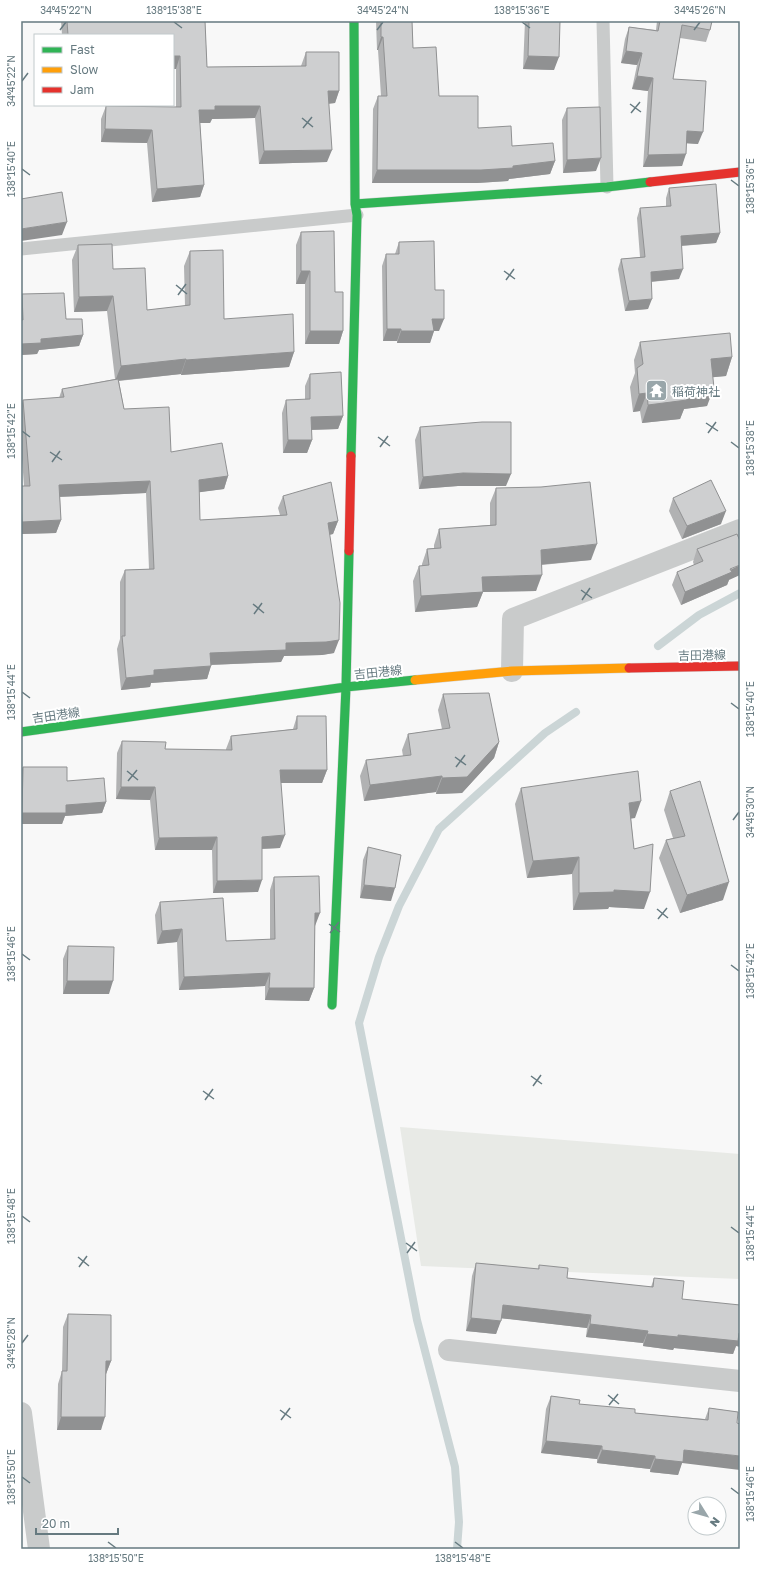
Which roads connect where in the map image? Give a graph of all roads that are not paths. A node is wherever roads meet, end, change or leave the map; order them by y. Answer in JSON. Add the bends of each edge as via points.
{"nodes":[{"id":1,"x":354,"y":21,"type":"edge"},
{"id":2,"x":603,"y":21,"type":"edge"},
{"id":3,"x":740,"y":172,"type":"edge"},
{"id":4,"x":607,"y":187,"type":"junction"},
{"id":5,"x":356,"y":210,"type":"junction"},
{"id":6,"x":21,"y":249,"type":"edge"},
{"id":7,"x":740,"y":530,"type":"edge"},
{"id":8,"x":740,"y":666,"type":"edge"},
{"id":9,"x":512,"y":671,"type":"junction"},
{"id":10,"x":346,"y":688,"type":"junction"},
{"id":11,"x":21,"y":732,"type":"edge"},
{"id":12,"x":332,"y":1005,"type":"dead end"},
{"id":13,"x":449,"y":1350,"type":"dead end"},
{"id":14,"x":740,"y":1381,"type":"edge"},
{"id":15,"x":21,"y":1413,"type":"edge"},
{"id":16,"x":39,"y":1549,"type":"edge"}],
"edges":[{"from":1,"to":5,"type":"street"},
{"from":2,"to":4,"type":"lane"},
{"from":3,"to":4,"type":"street"},
{"from":4,"to":5,"type":"street"},
{"from":5,"to":6,"type":"lane"},
{"from":5,"to":10,"type":"street"},
{"from":7,"to":9,"type":"street","via":[[513,619]]},
{"from":8,"to":9,"type":"street","name":"吉田港線"},
{"from":9,"to":10,"type":"street","name":"吉田港線"},
{"from":10,"to":11,"type":"street","name":"吉田港線"},
{"from":10,"to":12,"type":"street"},
{"from":13,"to":14,"type":"street"},
{"from":15,"to":16,"type":"street"}]}
